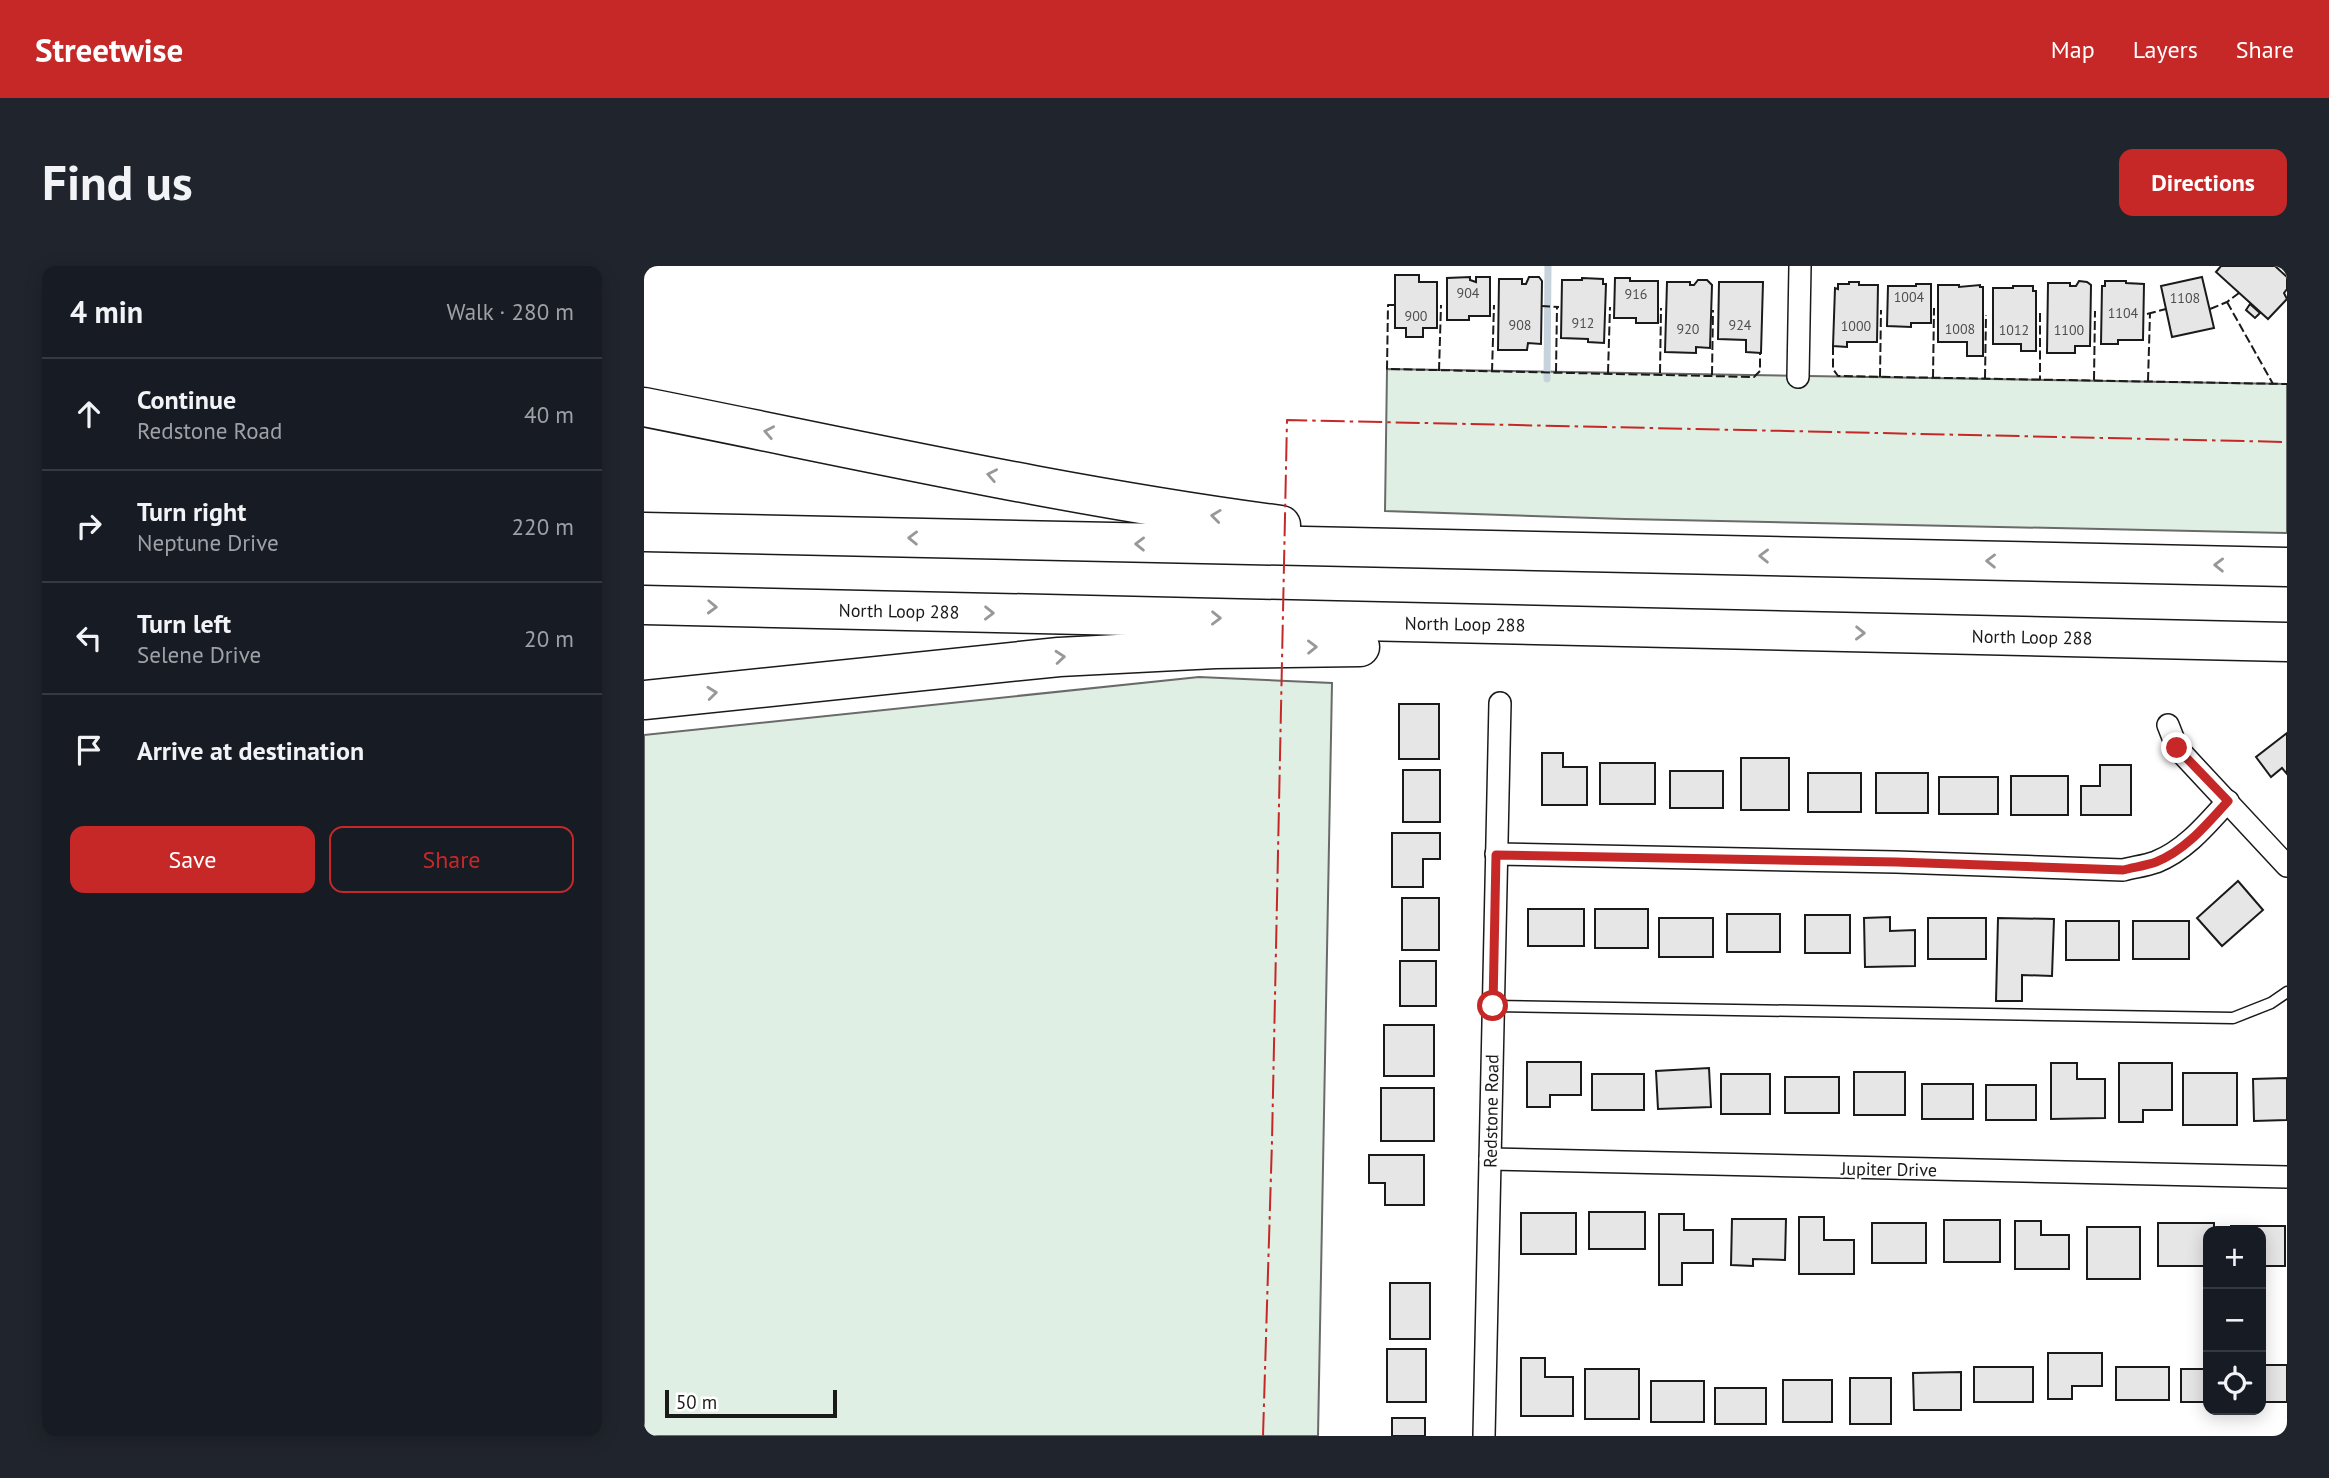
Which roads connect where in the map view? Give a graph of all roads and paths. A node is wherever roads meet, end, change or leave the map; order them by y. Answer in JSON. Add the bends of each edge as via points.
{"nodes":[{"id":1,"x":1800,"y":266,"type":"edge"},
{"id":2,"x":1798,"y":377,"type":"dead end"},
{"id":3,"x":644,"y":407,"type":"edge"},
{"id":4,"x":644,"y":532,"type":"edge"},
{"id":5,"x":1551,"y":552,"type":"junction"},
{"id":6,"x":2287,"y":567,"type":"edge"},
{"id":7,"x":644,"y":605,"type":"edge"},
{"id":8,"x":1818,"y":632,"type":"junction"},
{"id":9,"x":2287,"y":642,"type":"edge"},
{"id":10,"x":644,"y":700,"type":"edge"},
{"id":11,"x":1500,"y":703,"type":"dead end"},
{"id":12,"x":2168,"y":725,"type":"dead end"},
{"id":13,"x":2228,"y":801,"type":"junction"},
{"id":14,"x":1496,"y":855,"type":"junction"},
{"id":15,"x":2287,"y":866,"type":"edge"},
{"id":16,"x":2287,"y":992,"type":"edge"},
{"id":17,"x":1493,"y":1006,"type":"junction"},
{"id":18,"x":1490,"y":1159,"type":"junction"},
{"id":19,"x":2287,"y":1177,"type":"edge"},
{"id":20,"x":1484,"y":1436,"type":"edge"}],
"edges":[{"from":1,"to":2,"type":"street"},
{"from":5,"to":3,"type":"highway","one_way":true,"via":[[1402,540],[1194,513]]},
{"from":5,"to":4,"type":"highway","one_way":true},
{"from":6,"to":5,"type":"highway","one_way":true},
{"from":7,"to":8,"type":"highway","name":"North Loop 288","one_way":true},
{"from":8,"to":9,"type":"highway","name":"North Loop 288","one_way":true},
{"from":10,"to":8,"type":"highway","one_way":true,"via":[[1137,651],[1643,646]]},
{"from":11,"to":14,"type":"street","name":"Redstone Road"},
{"from":12,"to":13,"type":"street","via":[[2177,748]]},
{"from":13,"to":14,"type":"street","via":[[2177,851],[2123,870]]},
{"from":13,"to":15,"type":"street"},
{"from":14,"to":17,"type":"street","name":"Redstone Road"},
{"from":16,"to":17,"type":"lane","via":[[2233,1018]]},
{"from":17,"to":18,"type":"street","name":"Redstone Road"},
{"from":18,"to":19,"type":"street","name":"Jupiter Drive"},
{"from":18,"to":20,"type":"street","name":"Redstone Road"}]}
